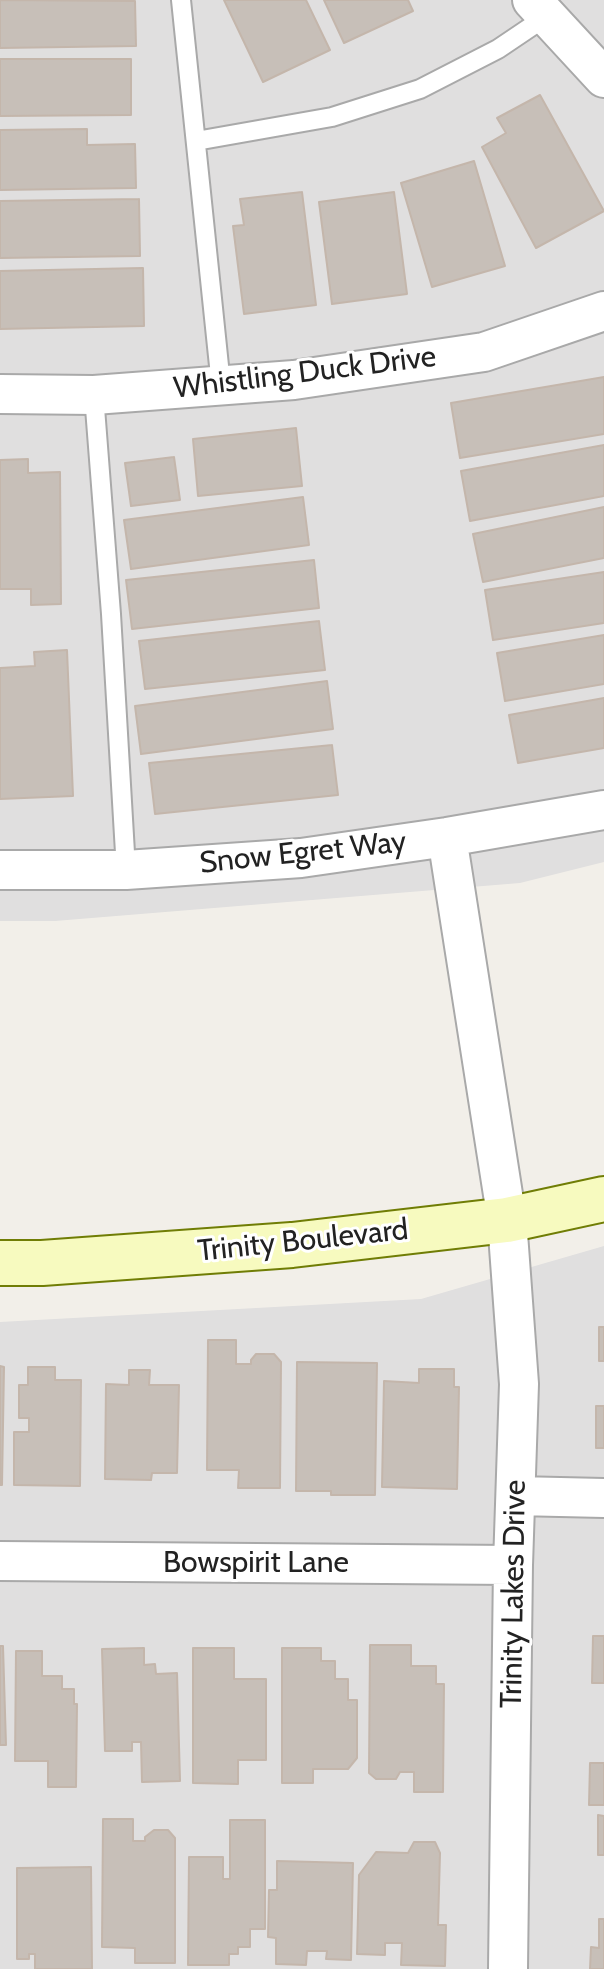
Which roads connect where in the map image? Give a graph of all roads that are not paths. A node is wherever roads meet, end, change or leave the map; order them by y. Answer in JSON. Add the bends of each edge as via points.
{"nodes":[{"id":1,"x":181,"y":0,"type":"edge"},
{"id":2,"x":540,"y":8,"type":"edge"},
{"id":3,"x":604,"y":78,"type":"edge"},
{"id":4,"x":196,"y":141,"type":"junction"},
{"id":5,"x":604,"y":311,"type":"edge"},
{"id":6,"x":221,"y":385,"type":"junction"},
{"id":7,"x":0,"y":394,"type":"edge"},
{"id":8,"x":94,"y":395,"type":"junction"},
{"id":9,"x":604,"y":810,"type":"edge"},
{"id":10,"x":447,"y":837,"type":"junction"},
{"id":11,"x":0,"y":870,"type":"edge"},
{"id":12,"x":126,"y":870,"type":"junction"},
{"id":13,"x":604,"y":1199,"type":"edge"},
{"id":14,"x":507,"y":1220,"type":"junction"},
{"id":15,"x":0,"y":1263,"type":"edge"},
{"id":16,"x":516,"y":1496,"type":"junction"},
{"id":17,"x":604,"y":1498,"type":"edge"},
{"id":18,"x":0,"y":1561,"type":"edge"},
{"id":19,"x":513,"y":1565,"type":"junction"},
{"id":20,"x":508,"y":1969,"type":"edge"}],
"edges":[{"from":1,"to":4,"type":"lane"},
{"from":2,"to":3,"type":"street"},
{"from":2,"to":4,"type":"lane","via":[[498,49],[420,89],[332,117]]},
{"from":4,"to":6,"type":"lane"},
{"from":5,"to":6,"type":"street","name":"Whistling Duck Drive","via":[[484,352],[294,380]]},
{"from":6,"to":8,"type":"street","name":"Whistling Duck Drive"},
{"from":7,"to":8,"type":"street","name":"Whistling Duck Drive"},
{"from":8,"to":12,"type":"lane"},
{"from":9,"to":10,"type":"street","name":"Snow Egret Way"},
{"from":10,"to":12,"type":"street","name":"Snow Egret Way","via":[[301,858]]},
{"from":10,"to":14,"type":"street","name":"Trinity Lakes Drive"},
{"from":11,"to":12,"type":"street","name":"Snow Egret Way"},
{"from":13,"to":14,"type":"main road","name":"Trinity Boulevard"},
{"from":14,"to":15,"type":"main road","name":"Trinity Boulevard","via":[[292,1245]]},
{"from":14,"to":16,"type":"street","name":"Trinity Lakes Drive","via":[[519,1384]]},
{"from":16,"to":17,"type":"street"},
{"from":16,"to":19,"type":"street","name":"Trinity Lakes Drive"},
{"from":18,"to":19,"type":"street","name":"Bowspirit Lane"},
{"from":19,"to":20,"type":"street","name":"Trinity Lakes Drive"}]}
